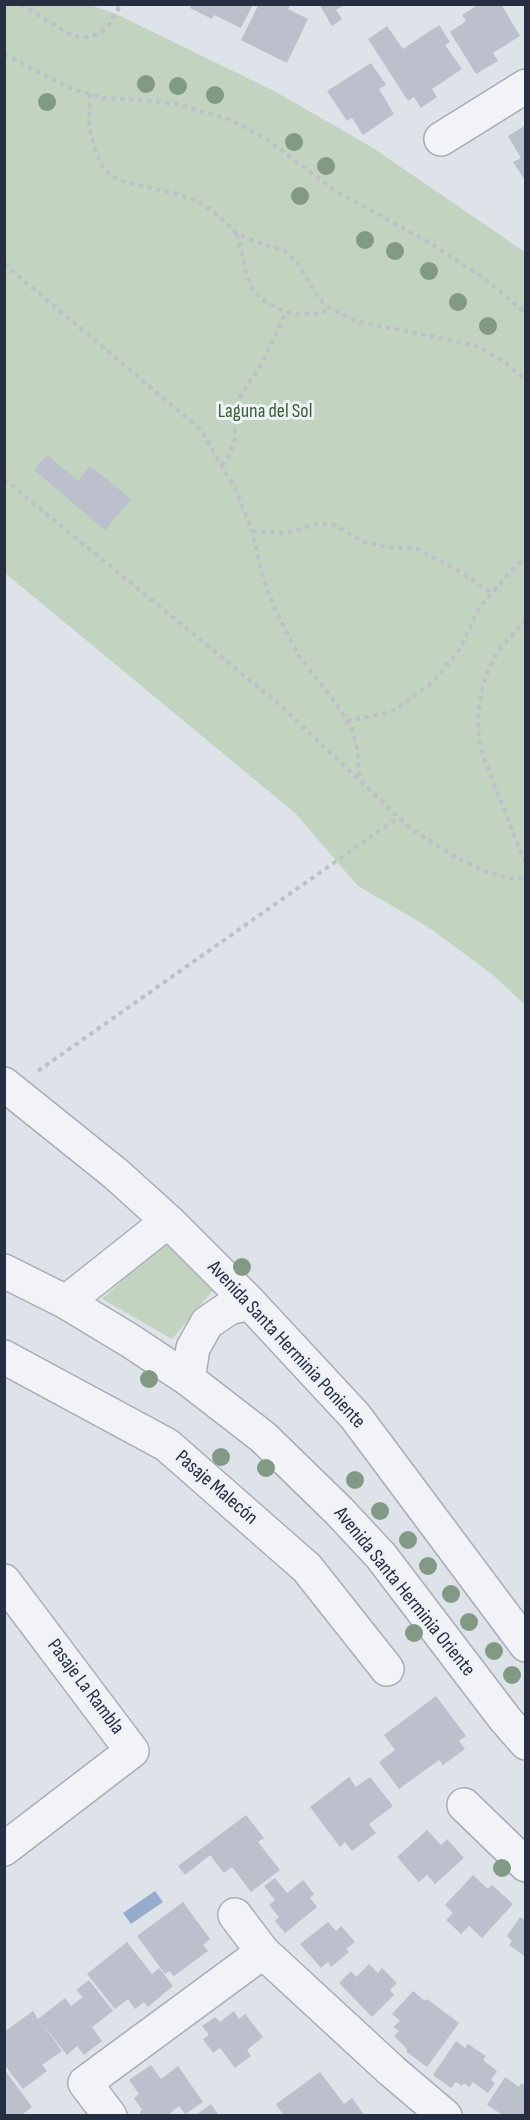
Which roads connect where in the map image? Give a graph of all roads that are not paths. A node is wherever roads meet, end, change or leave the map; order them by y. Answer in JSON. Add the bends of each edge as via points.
{"nodes":[{"id":1,"x":525,"y":86,"type":"edge"},
{"id":2,"x":441,"y":139,"type":"dead end"},
{"id":3,"x":4,"y":1084,"type":"edge"},
{"id":4,"x":168,"y":1221,"type":"junction"},
{"id":5,"x":4,"y":1271,"type":"edge"},
{"id":6,"x":66,"y":1302,"type":"junction"},
{"id":7,"x":250,"y":1303,"type":"junction"},
{"id":8,"x":4,"y":1357,"type":"edge"},
{"id":9,"x":188,"y":1379,"type":"junction"},
{"id":10,"x":4,"y":1581,"type":"edge"},
{"id":11,"x":525,"y":1645,"type":"edge"},
{"id":12,"x":387,"y":1669,"type":"dead end"},
{"id":13,"x":525,"y":1743,"type":"edge"},
{"id":14,"x":464,"y":1805,"type":"dead end"},
{"id":15,"x":4,"y":1849,"type":"edge"},
{"id":16,"x":525,"y":1865,"type":"edge"},
{"id":17,"x":235,"y":1915,"type":"dead end"},
{"id":18,"x":263,"y":1952,"type":"junction"},
{"id":19,"x":110,"y":2115,"type":"edge"},
{"id":20,"x":445,"y":2115,"type":"edge"}],
"edges":[{"from":1,"to":2,"type":"street"},
{"from":3,"to":4,"type":"street","name":"Avenida Santa Herminia Poniente"},
{"from":4,"to":6,"type":"street"},
{"from":4,"to":7,"type":"street","name":"Avenida Santa Herminia Poniente"},
{"from":5,"to":6,"type":"street","name":"Avenida Santa Herminia Oriente"},
{"from":6,"to":9,"type":"street","name":"Avenida Santa Herminia Oriente"},
{"from":7,"to":9,"type":"street","via":[[229,1308],[207,1323],[193,1348]]},
{"from":7,"to":11,"type":"street","name":"Avenida Santa Herminia Poniente","via":[[355,1416]]},
{"from":8,"to":12,"type":"street","name":"Pasaje Malecón","via":[[167,1445],[307,1568]]},
{"from":9,"to":13,"type":"street","name":"Avenida Santa Herminia Oriente","via":[[263,1437],[339,1510],[381,1556]]},
{"from":10,"to":15,"type":"street","name":"Pasaje La Rambla","via":[[132,1751]]},
{"from":14,"to":16,"type":"street"},
{"from":17,"to":18,"type":"street"},
{"from":18,"to":19,"type":"street","via":[[85,2083]]},
{"from":18,"to":20,"type":"street"}]}
